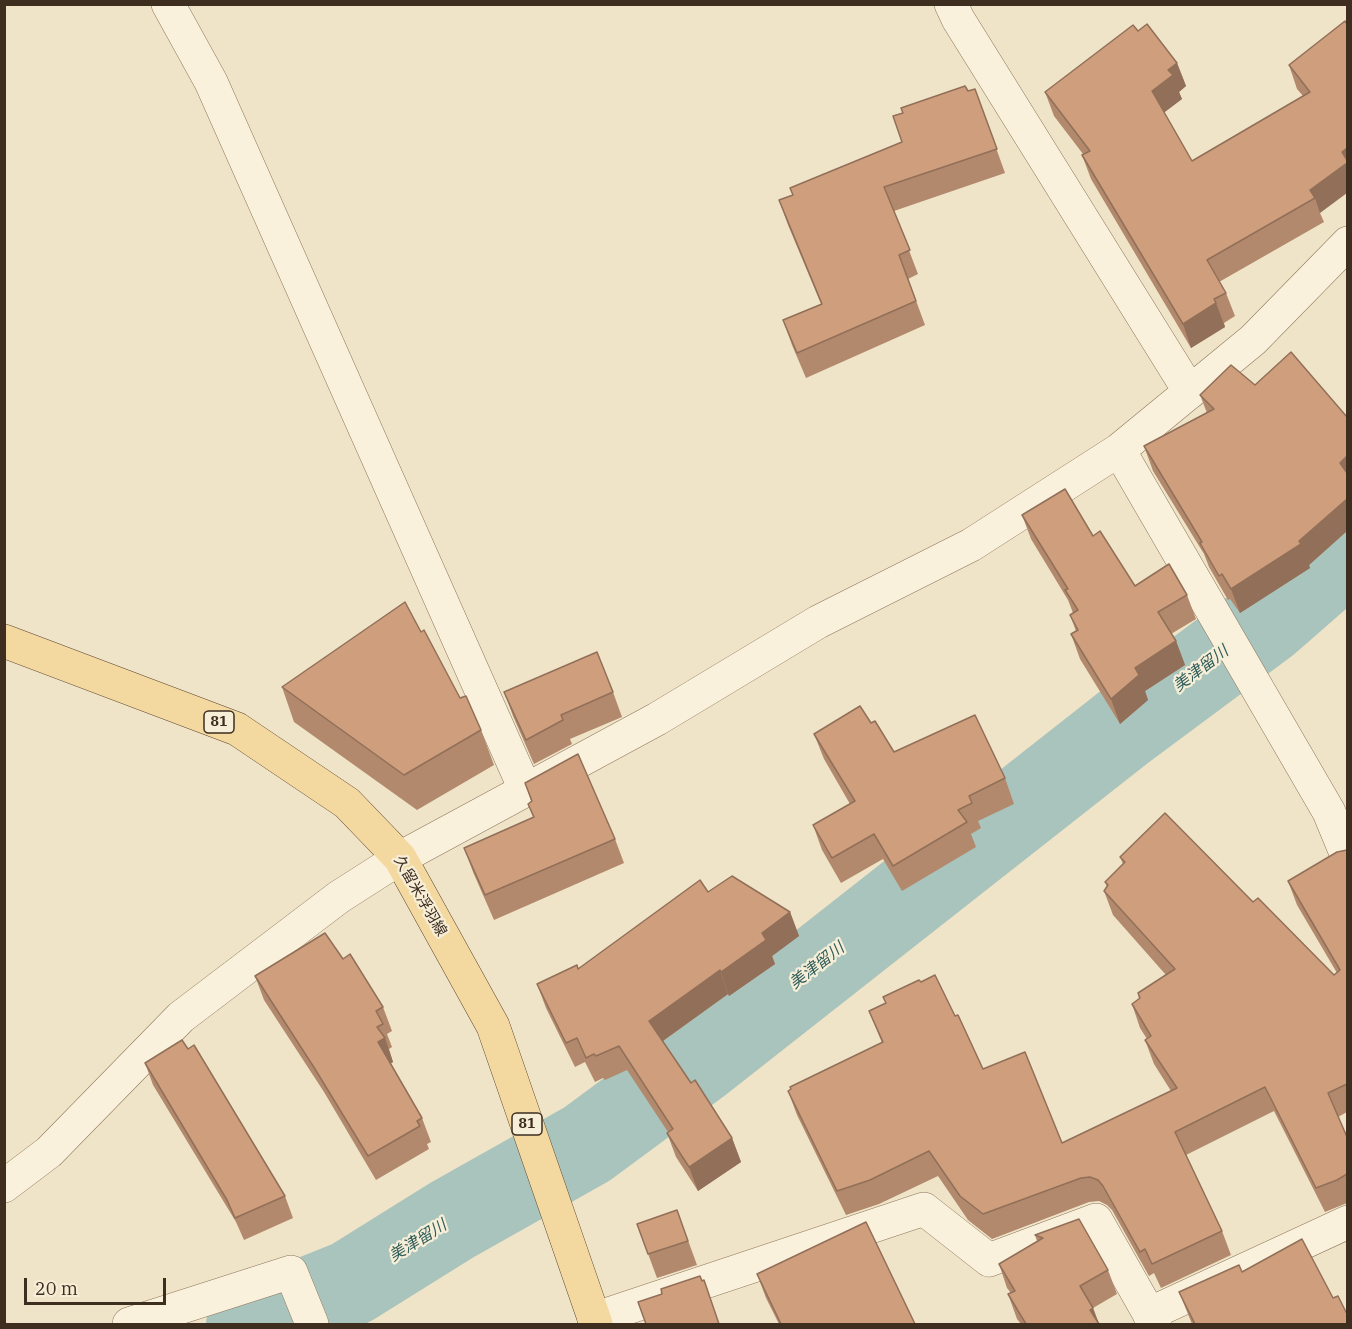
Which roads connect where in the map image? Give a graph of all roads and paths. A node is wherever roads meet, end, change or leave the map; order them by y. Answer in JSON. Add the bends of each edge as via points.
{"nodes":[{"id":1,"x":168,"y":4,"type":"edge"},
{"id":2,"x":951,"y":4,"type":"edge"},
{"id":3,"x":1347,"y":243,"type":"edge"},
{"id":4,"x":1190,"y":392,"type":"junction"},
{"id":5,"x":1119,"y":450,"type":"junction"},
{"id":6,"x":4,"y":640,"type":"edge"},
{"id":7,"x":525,"y":789,"type":"junction"},
{"id":8,"x":400,"y":858,"type":"junction"},
{"id":9,"x":1347,"y":858,"type":"edge"},
{"id":10,"x":4,"y":1186,"type":"edge"},
{"id":11,"x":1347,"y":1222,"type":"edge"},
{"id":12,"x":1152,"y":1319,"type":"edge"},
{"id":13,"x":595,"y":1322,"type":"edge"},
{"id":14,"x":129,"y":1324,"type":"edge"},
{"id":15,"x":312,"y":1324,"type":"edge"}],
"edges":[{"from":1,"to":7,"type":"street","via":[[211,82]]},
{"from":2,"to":4,"type":"street"},
{"from":3,"to":4,"type":"street","via":[[1253,340]]},
{"from":4,"to":5,"type":"street"},
{"from":5,"to":7,"type":"street","via":[[971,545],[818,622],[657,719]]},
{"from":5,"to":9,"type":"street","via":[[1329,812]]},
{"from":6,"to":8,"type":"main road","name":"久留米浮羽線","number":"81","via":[[237,729],[348,803]]},
{"from":7,"to":8,"type":"street"},
{"from":8,"to":10,"type":"street","via":[[339,897],[180,1017],[49,1152]]},
{"from":8,"to":13,"type":"main road","name":"久留米浮羽線","number":"81","via":[[493,1026]]},
{"from":11,"to":12,"type":"street"},
{"from":12,"to":13,"type":"street","via":[[1096,1220],[989,1260],[924,1209]]},
{"from":14,"to":15,"type":"street","via":[[291,1272]]}]}
